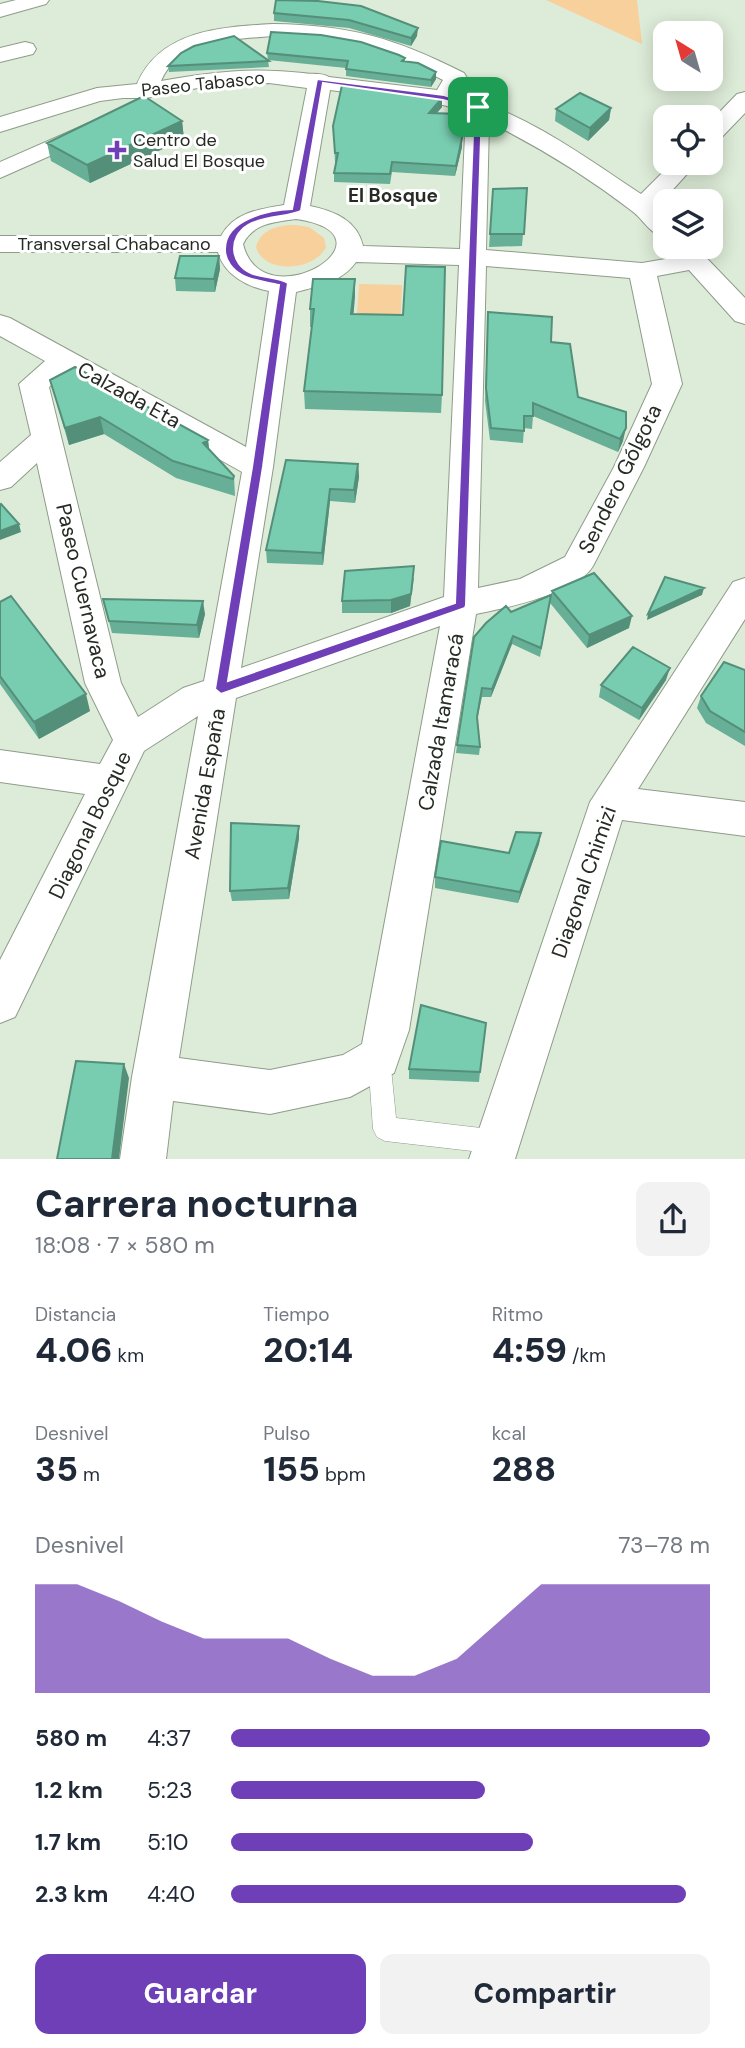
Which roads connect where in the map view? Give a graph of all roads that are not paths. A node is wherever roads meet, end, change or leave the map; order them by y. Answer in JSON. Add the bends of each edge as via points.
{"nodes":[{"id":1,"x":39,"y":0,"type":"edge"},
{"id":2,"x":0,"y":10,"type":"edge"},
{"id":3,"x":25,"y":49,"type":"dead end"},
{"id":4,"x":0,"y":55,"type":"edge"},
{"id":5,"x":320,"y":80,"type":"junction"},
{"id":6,"x":175,"y":87,"type":"junction"},
{"id":7,"x":146,"y":91,"type":"junction"},
{"id":8,"x":444,"y":98,"type":"junction"},
{"id":9,"x":745,"y":99,"type":"edge"},
{"id":10,"x":478,"y":107,"type":"junction"},
{"id":11,"x":723,"y":122,"type":"edge"},
{"id":12,"x":0,"y":125,"type":"edge"},
{"id":13,"x":0,"y":171,"type":"edge"},
{"id":14,"x":674,"y":175,"type":"edge"},
{"id":15,"x":643,"y":207,"type":"junction"},
{"id":16,"x":296,"y":211,"type":"junction"},
{"id":17,"x":653,"y":217,"type":"edge"},
{"id":18,"x":0,"y":244,"type":"edge"},
{"id":19,"x":229,"y":244,"type":"junction"},
{"id":20,"x":349,"y":254,"type":"junction"},
{"id":21,"x":472,"y":257,"type":"junction"},
{"id":22,"x":675,"y":259,"type":"edge"},
{"id":23,"x":694,"y":259,"type":"edge"},
{"id":24,"x":642,"y":271,"type":"junction"},
{"id":25,"x":284,"y":283,"type":"junction"},
{"id":26,"x":745,"y":315,"type":"edge"},
{"id":27,"x":0,"y":324,"type":"edge"},
{"id":28,"x":64,"y":360,"type":"junction"},
{"id":29,"x":47,"y":438,"type":"junction"},
{"id":30,"x":258,"y":467,"type":"junction"},
{"id":31,"x":0,"y":479,"type":"edge"},
{"id":32,"x":745,"y":591,"type":"edge"},
{"id":33,"x":461,"y":605,"type":"junction"},
{"id":34,"x":221,"y":689,"type":"junction"},
{"id":35,"x":131,"y":740,"type":"junction"},
{"id":36,"x":0,"y":766,"type":"edge"},
{"id":37,"x":110,"y":781,"type":"junction"},
{"id":38,"x":609,"y":802,"type":"junction"},
{"id":39,"x":745,"y":819,"type":"edge"},
{"id":40,"x":0,"y":1003,"type":"edge"},
{"id":41,"x":379,"y":1058,"type":"junction"},
{"id":42,"x":154,"y":1077,"type":"junction"},
{"id":43,"x":496,"y":1151,"type":"edge"},
{"id":44,"x":143,"y":1159,"type":"edge"}],
"edges":[{"from":1,"to":2,"type":"street"},
{"from":3,"to":4,"type":"street"},
{"from":5,"to":6,"type":"street","name":"Paseo Tabasco","via":[[269,76],[208,79]]},
{"from":5,"to":8,"type":"street","name":"Paseo Tabasco"},
{"from":5,"to":16,"type":"street"},
{"from":6,"to":7,"type":"street","name":"Paseo Tabasco"},
{"from":6,"to":13,"type":"street"},
{"from":7,"to":8,"type":"street","via":[[156,64],[181,46],[218,35],[276,31],[335,34],[387,46],[456,78]]},
{"from":7,"to":12,"type":"street","name":"Paseo Tabasco","via":[[97,95]]},
{"from":8,"to":10,"type":"street","name":"Paseo Tabasco"},
{"from":9,"to":11,"type":"street"},
{"from":10,"to":15,"type":"street","name":"Paseo Tabasco","via":[[542,139]]},
{"from":10,"to":21,"type":"street","name":"Calzada Itamaracá"},
{"from":14,"to":15,"type":"street"},
{"from":15,"to":17,"type":"street","name":"Paseo Tabasco"},
{"from":16,"to":19,"type":"street","via":[[245,223]]},
{"from":16,"to":20,"type":"street","via":[[323,216],[343,228]]},
{"from":18,"to":19,"type":"street","name":"Transversal Chabacano"},
{"from":19,"to":25,"type":"street","via":[[229,256],[248,275]]},
{"from":20,"to":21,"type":"street"},
{"from":20,"to":25,"type":"street","via":[[332,272]]},
{"from":21,"to":24,"type":"street"},
{"from":21,"to":33,"type":"street","name":"Calzada Itamaracá"},
{"from":22,"to":24,"type":"street"},
{"from":23,"to":26,"type":"street"},
{"from":24,"to":33,"type":"street","name":"Sendero Gólgota","via":[[667,384],[577,566],[528,590]]},
{"from":25,"to":30,"type":"street","name":"Avenida España"},
{"from":27,"to":28,"type":"street","name":"Calzada Eta"},
{"from":28,"to":29,"type":"street","name":"Paseo Cuernavaca","via":[[34,384]]},
{"from":28,"to":30,"type":"street","name":"Calzada Eta"},
{"from":29,"to":31,"type":"street"},
{"from":29,"to":35,"type":"street","name":"Paseo Cuernavaca","via":[[103,683]]},
{"from":30,"to":34,"type":"street","name":"Avenida España"},
{"from":32,"to":38,"type":"street","name":"Diagonal Chimizi"},
{"from":33,"to":34,"type":"street","name":"Sendero Gólgota"},
{"from":33,"to":41,"type":"street","name":"Calzada Itamaracá","via":[[388,1030]]},
{"from":34,"to":35,"type":"street","name":"Diagonal Bosque","via":[[196,698]]},
{"from":34,"to":42,"type":"street","name":"Avenida España"},
{"from":35,"to":37,"type":"street","name":"Diagonal Bosque"},
{"from":36,"to":37,"type":"street"},
{"from":37,"to":40,"type":"street","name":"Diagonal Bosque"},
{"from":38,"to":39,"type":"street"},
{"from":38,"to":43,"type":"street","name":"Diagonal Chimizi"},
{"from":41,"to":42,"type":"street","via":[[351,1075],[270,1092]]},
{"from":41,"to":43,"type":"lane","via":[[385,1129]]},
{"from":42,"to":44,"type":"street","name":"Avenida España"}]}
